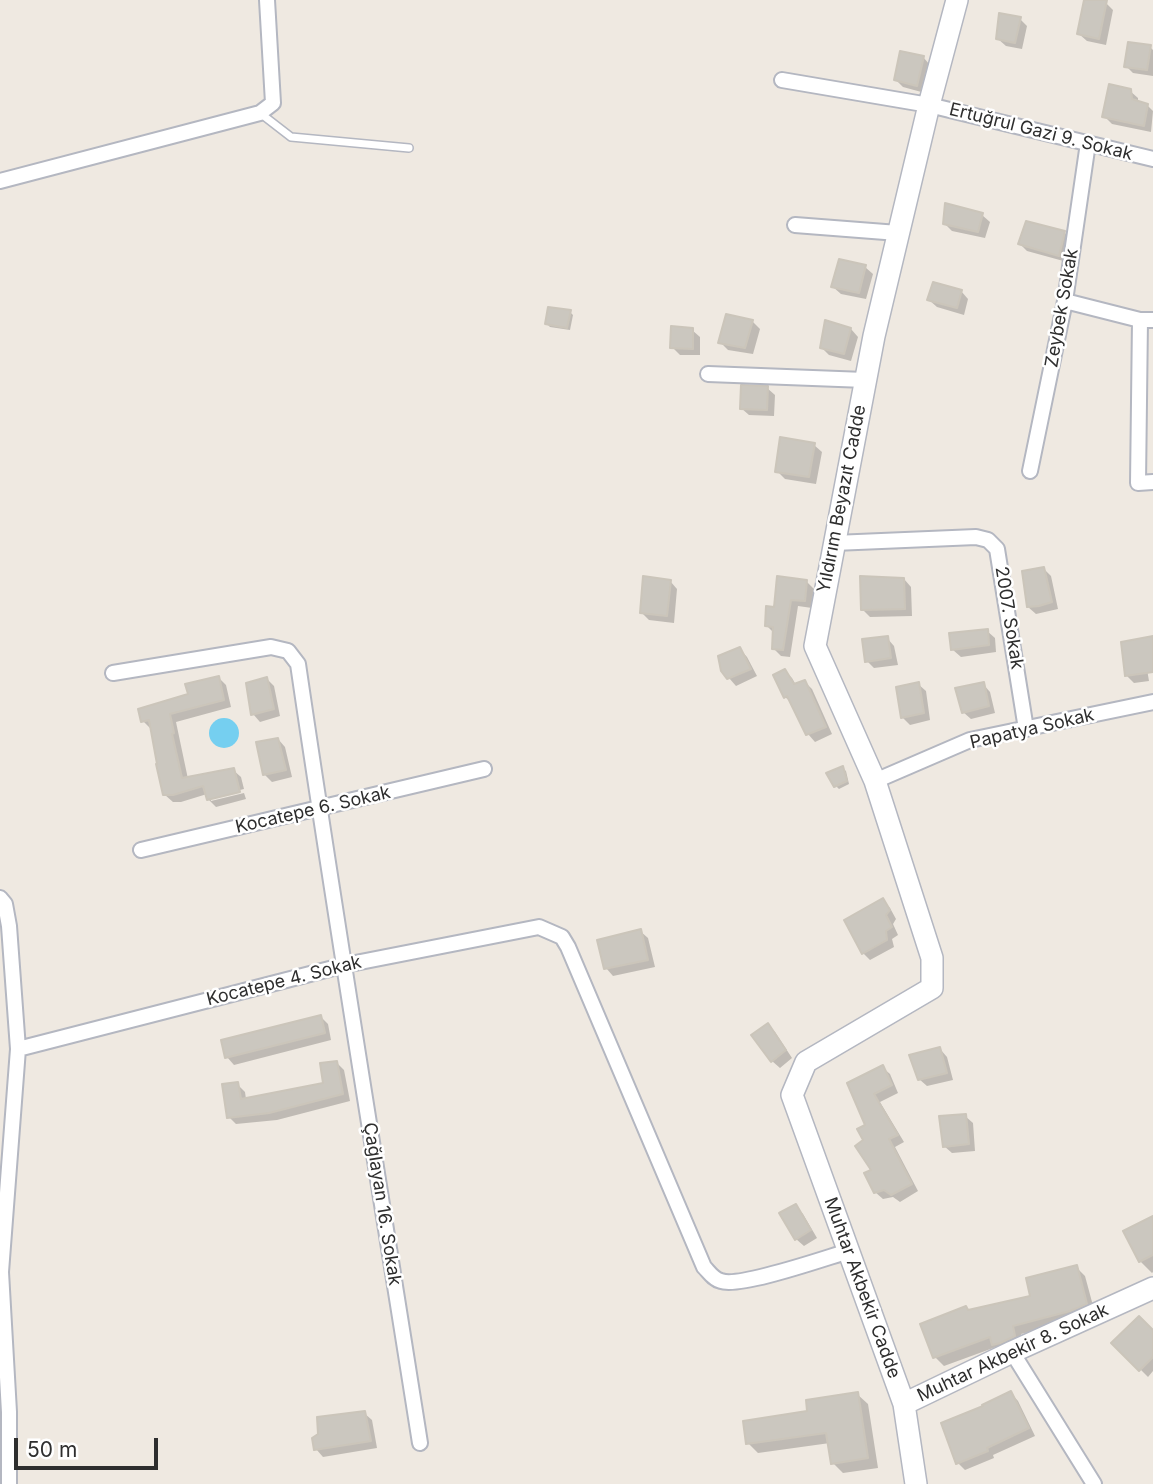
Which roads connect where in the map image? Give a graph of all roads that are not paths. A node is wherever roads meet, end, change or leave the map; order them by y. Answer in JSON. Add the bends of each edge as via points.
{"nodes":[{"id":1,"x":267,"y":0,"type":"edge"},
{"id":2,"x":957,"y":0,"type":"edge"},
{"id":3,"x":782,"y":80,"type":"dead end"},
{"id":4,"x":929,"y":105,"type":"junction"},
{"id":5,"x":260,"y":113,"type":"junction"},
{"id":6,"x":1088,"y":143,"type":"junction"},
{"id":7,"x":409,"y":148,"type":"dead end"},
{"id":8,"x":1153,"y":159,"type":"edge"},
{"id":9,"x":0,"y":181,"type":"edge"},
{"id":10,"x":795,"y":225,"type":"dead end"},
{"id":11,"x":898,"y":233,"type":"junction"},
{"id":12,"x":1065,"y":301,"type":"junction"},
{"id":13,"x":1147,"y":320,"type":"edge"},
{"id":14,"x":708,"y":374,"type":"dead end"},
{"id":15,"x":865,"y":380,"type":"junction"},
{"id":16,"x":1030,"y":471,"type":"dead end"},
{"id":17,"x":1153,"y":482,"type":"edge"},
{"id":18,"x":834,"y":543,"type":"junction"},
{"id":19,"x":113,"y":673,"type":"dead end"},
{"id":20,"x":1153,"y":702,"type":"edge"},
{"id":21,"x":1026,"y":729,"type":"junction"},
{"id":22,"x":484,"y":769,"type":"dead end"},
{"id":23,"x":875,"y":781,"type":"junction"},
{"id":24,"x":319,"y":808,"type":"junction"},
{"id":25,"x":141,"y":850,"type":"dead end"},
{"id":26,"x":3,"y":901,"type":"edge"},
{"id":27,"x":345,"y":965,"type":"junction"},
{"id":28,"x":18,"y":1049,"type":"junction"},
{"id":29,"x":792,"y":1095,"type":"joint"},
{"id":30,"x":849,"y":1251,"type":"junction"},
{"id":31,"x":0,"y":1271,"type":"edge"},
{"id":32,"x":1153,"y":1288,"type":"edge"},
{"id":33,"x":1012,"y":1352,"type":"junction"},
{"id":34,"x":904,"y":1404,"type":"junction"},
{"id":35,"x":420,"y":1443,"type":"dead end"},
{"id":36,"x":9,"y":1484,"type":"edge"},
{"id":37,"x":916,"y":1484,"type":"edge"},
{"id":38,"x":1094,"y":1484,"type":"edge"}],
"edges":[{"from":1,"to":5,"type":"street","via":[[273,103]]},
{"from":2,"to":4,"type":"street","name":"Yıldırım Beyazıt Cadde"},
{"from":3,"to":4,"type":"street","name":"Ertuğrul Gazi 9. Sokak"},
{"from":4,"to":6,"type":"street","name":"Ertuğrul Gazi 9. Sokak"},
{"from":4,"to":11,"type":"street","name":"Yıldırım Beyazıt Cadde"},
{"from":5,"to":7,"type":"lane","via":[[291,137]]},
{"from":5,"to":9,"type":"street"},
{"from":6,"to":8,"type":"street","name":"Ertuğrul Gazi 9. Sokak"},
{"from":6,"to":12,"type":"street","name":"Zeybek Sokak"},
{"from":10,"to":11,"type":"street"},
{"from":11,"to":15,"type":"street","name":"Yıldırım Beyazıt Cadde"},
{"from":12,"to":13,"type":"street"},
{"from":12,"to":16,"type":"street","name":"Zeybek Sokak"},
{"from":13,"to":17,"type":"street","via":[[1138,483]]},
{"from":14,"to":15,"type":"street"},
{"from":15,"to":18,"type":"street","name":"Yıldırım Beyazıt Cadde"},
{"from":18,"to":21,"type":"street","name":"2007. Sokak","via":[[988,540],[997,549]]},
{"from":18,"to":23,"type":"street","name":"Yıldırım Beyazıt Cadde","via":[[815,646]]},
{"from":19,"to":24,"type":"street","name":"Çağlayan 16. Sokak","via":[[271,647],[288,652],[298,664]]},
{"from":20,"to":21,"type":"street","name":"Papatya Sokak"},
{"from":21,"to":23,"type":"street","name":"Papatya Sokak","via":[[970,740]]},
{"from":22,"to":24,"type":"street","name":"Kocatepe 6. Sokak"},
{"from":23,"to":29,"type":"street","name":"Yıldırım Beyazıt Cadde","via":[[932,958],[932,988],[806,1062]]},
{"from":24,"to":25,"type":"street","name":"Kocatepe 6. Sokak"},
{"from":24,"to":27,"type":"street","name":"Çağlayan 16. Sokak"},
{"from":26,"to":28,"type":"street"},
{"from":27,"to":28,"type":"street","name":"Kocatepe 4. Sokak"},
{"from":27,"to":30,"type":"street","name":"Kocatepe 4. Sokak","via":[[539,927],[562,937],[712,1277],[734,1283],[751,1280]]},
{"from":27,"to":35,"type":"street","name":"Çağlayan 16. Sokak"},
{"from":28,"to":31,"type":"street"},
{"from":29,"to":30,"type":"street","name":"Muhtar Akbekir Cadde"},
{"from":30,"to":34,"type":"street","name":"Muhtar Akbekir Cadde"},
{"from":31,"to":36,"type":"street"},
{"from":32,"to":33,"type":"street","name":"Muhtar Akbekir 8. Sokak"},
{"from":33,"to":34,"type":"street","name":"Muhtar Akbekir 8. Sokak"},
{"from":33,"to":38,"type":"street"},
{"from":34,"to":37,"type":"street","name":"Muhtar Akbekir Cadde"}]}
